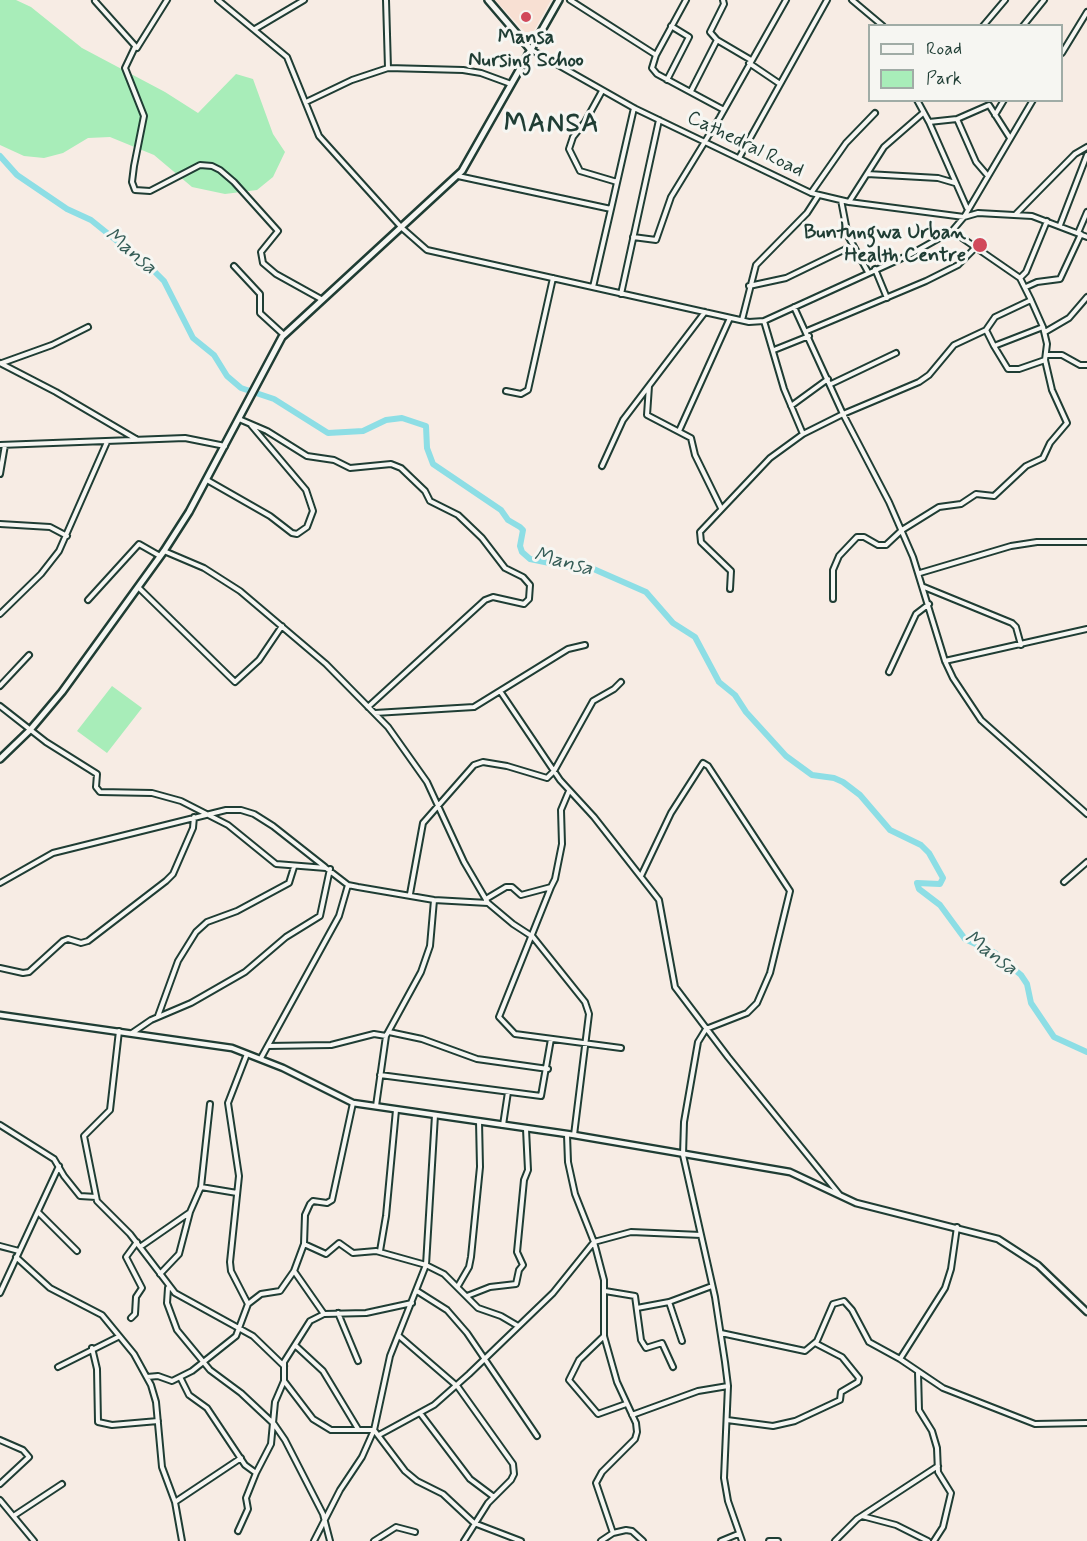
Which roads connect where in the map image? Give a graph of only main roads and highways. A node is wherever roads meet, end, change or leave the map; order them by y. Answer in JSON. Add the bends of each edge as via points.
{"nodes":[{"id":1,"x":488,"y":0,"type":"edge"},
{"id":2,"x":559,"y":0,"type":"edge"},
{"id":3,"x":530,"y":49,"type":"junction"},
{"id":4,"x":0,"y":759,"type":"edge"}],
"edges":[{"from":1,"to":3,"type":"main road"},
{"from":2,"to":3,"type":"main road"},
{"from":3,"to":4,"type":"main road","via":[[458,176],[284,334],[207,480],[162,553],[62,692]]}]}
